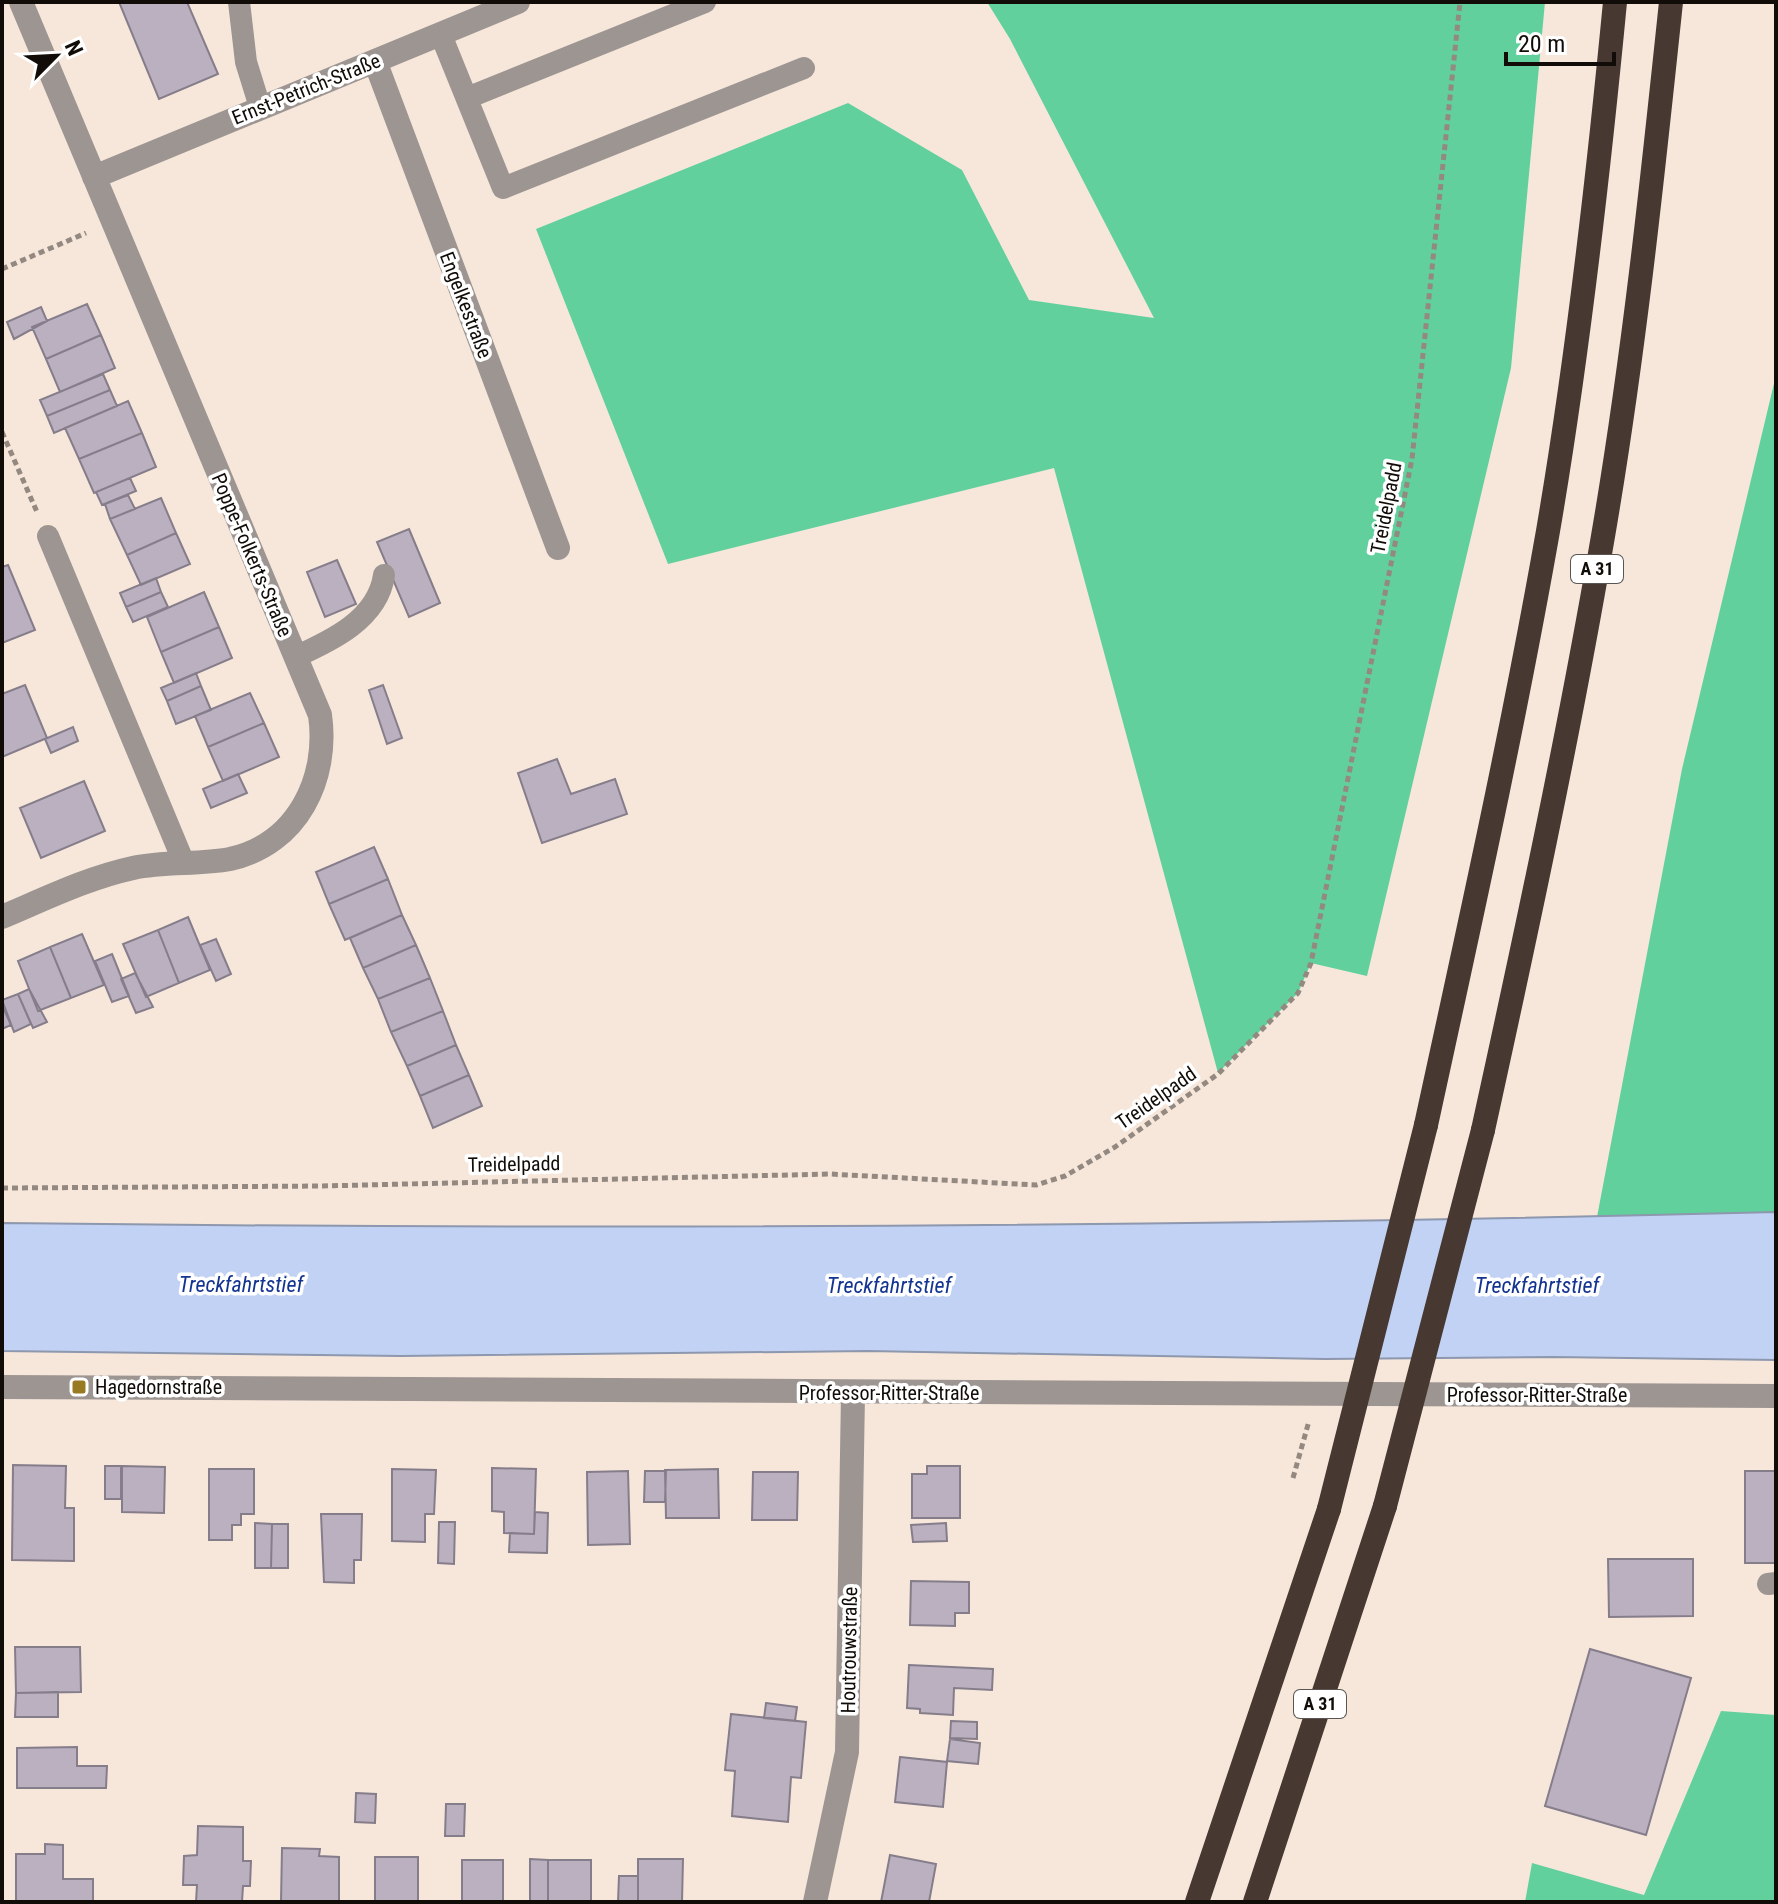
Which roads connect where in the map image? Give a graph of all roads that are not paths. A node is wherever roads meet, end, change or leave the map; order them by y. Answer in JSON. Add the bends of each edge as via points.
{"nodes":[{"id":1,"x":21,"y":2,"type":"edge"},
{"id":2,"x":239,"y":2,"type":"edge"},
{"id":3,"x":518,"y":2,"type":"edge"},
{"id":4,"x":705,"y":2,"type":"edge"},
{"id":5,"x":1615,"y":2,"type":"edge"},
{"id":6,"x":1671,"y":2,"type":"edge"},
{"id":7,"x":441,"y":35,"type":"junction"},
{"id":8,"x":375,"y":61,"type":"junction"},
{"id":9,"x":804,"y":68,"type":"dead end"},
{"id":10,"x":467,"y":98,"type":"junction"},
{"id":11,"x":260,"y":107,"type":"junction"},
{"id":12,"x":94,"y":177,"type":"junction"},
{"id":13,"x":48,"y":536,"type":"road end"},
{"id":14,"x":558,"y":548,"type":"dead end"},
{"id":15,"x":384,"y":575,"type":"dead end"},
{"id":16,"x":295,"y":657,"type":"junction"},
{"id":17,"x":184,"y":863,"type":"junction"},
{"id":18,"x":2,"y":917,"type":"edge"},
{"id":19,"x":2,"y":1387,"type":"edge"},
{"id":20,"x":853,"y":1394,"type":"junction"},
{"id":21,"x":1776,"y":1396,"type":"edge"},
{"id":22,"x":815,"y":1902,"type":"edge"},
{"id":23,"x":1197,"y":1902,"type":"edge"},
{"id":24,"x":1255,"y":1902,"type":"edge"}],
"edges":[{"from":1,"to":12,"type":"street","name":"Poppe-Folkerts-Straße"},
{"from":2,"to":11,"type":"lane","via":[[246,62]]},
{"from":3,"to":7,"type":"street","name":"Ernst-Petrich-Straße"},
{"from":4,"to":10,"type":"lane"},
{"from":5,"to":23,"type":"highway","number":"A 31","bridge":true,"via":[[1594,221],[1548,530],[1426,1125],[1329,1509]]},
{"from":6,"to":24,"type":"highway","number":"A 31","bridge":true,"via":[[1647,230],[1602,541],[1546,841],[1483,1130],[1385,1506]]},
{"from":7,"to":8,"type":"street","name":"Ernst-Petrich-Straße"},
{"from":7,"to":10,"type":"lane"},
{"from":8,"to":11,"type":"street","name":"Ernst-Petrich-Straße"},
{"from":8,"to":14,"type":"street","name":"Engelkestraße"},
{"from":9,"to":10,"type":"lane","via":[[503,188]]},
{"from":11,"to":12,"type":"street","name":"Ernst-Petrich-Straße"},
{"from":12,"to":16,"type":"street","name":"Poppe-Folkerts-Straße"},
{"from":13,"to":17,"type":"lane"},
{"from":15,"to":16,"type":"lane","via":[[366,612],[347,630]]},
{"from":16,"to":17,"type":"street","name":"Poppe-Folkerts-Straße","via":[[320,715],[324,744],[320,770],[304,807],[288,828],[254,851]]},
{"from":17,"to":18,"type":"street","name":"Poppe-Folkerts-Straße","via":[[100,876]]},
{"from":19,"to":20,"type":"street","name":"Professor-Ritter-Straße"},
{"from":20,"to":21,"type":"street","name":"Professor-Ritter-Straße"},
{"from":20,"to":22,"type":"street","name":"Houtrouwstraße","via":[[847,1752]]}]}
